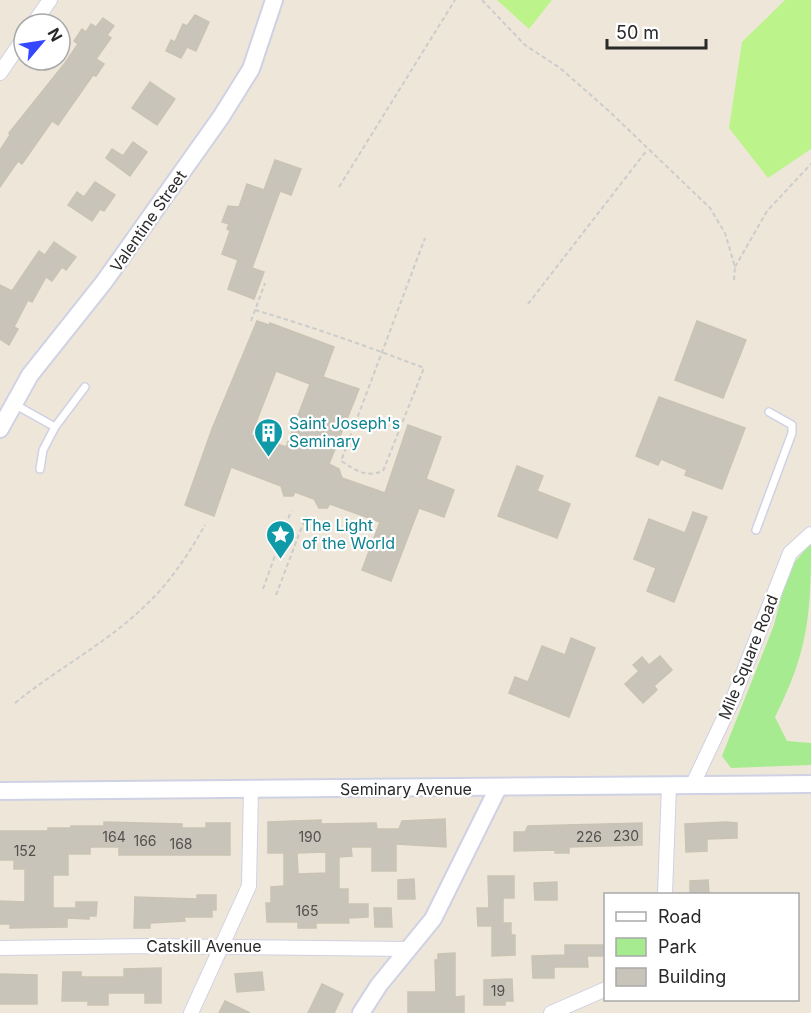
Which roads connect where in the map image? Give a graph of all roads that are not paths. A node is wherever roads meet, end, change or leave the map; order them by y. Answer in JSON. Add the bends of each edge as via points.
{"nodes":[{"id":1,"x":274,"y":0,"type":"edge"},
{"id":2,"x":12,"y":56,"type":"edge"},
{"id":3,"x":0,"y":73,"type":"edge"},
{"id":4,"x":85,"y":387,"type":"dead end"},
{"id":5,"x":14,"y":404,"type":"junction"},
{"id":6,"x":769,"y":412,"type":"dead end"},
{"id":7,"x":55,"y":428,"type":"junction"},
{"id":8,"x":0,"y":429,"type":"edge"},
{"id":9,"x":40,"y":469,"type":"dead end"},
{"id":10,"x":756,"y":530,"type":"dead end"},
{"id":11,"x":811,"y":534,"type":"edge"},
{"id":12,"x":811,"y":784,"type":"edge"},
{"id":13,"x":669,"y":786,"type":"junction"},
{"id":14,"x":692,"y":786,"type":"junction"},
{"id":15,"x":498,"y":788,"type":"junction"},
{"id":16,"x":250,"y":790,"type":"junction"},
{"id":17,"x":0,"y":791,"type":"edge"},
{"id":18,"x":665,"y":893,"type":"edge"},
{"id":19,"x":222,"y":946,"type":"junction"},
{"id":20,"x":0,"y":948,"type":"edge"},
{"id":21,"x":407,"y":949,"type":"junction"},
{"id":22,"x":604,"y":990,"type":"edge"},
{"id":23,"x":190,"y":1013,"type":"edge"},
{"id":24,"x":361,"y":1013,"type":"edge"},
{"id":25,"x":551,"y":1013,"type":"edge"}],
"edges":[{"from":1,"to":5,"type":"street","name":"Valentine Street","via":[[251,69],[221,117],[105,282],[30,375]]},
{"from":2,"to":3,"type":"street"},
{"from":4,"to":7,"type":"lane"},
{"from":5,"to":7,"type":"lane"},
{"from":5,"to":8,"type":"street","name":"Valentine Street"},
{"from":6,"to":10,"type":"lane","via":[[792,425],[792,433]]},
{"from":7,"to":9,"type":"lane","via":[[43,450]]},
{"from":11,"to":14,"type":"street","name":"Mile Square Road","via":[[790,553],[733,699]]},
{"from":12,"to":14,"type":"street","name":"Seminary Avenue"},
{"from":13,"to":14,"type":"street","name":"Seminary Avenue"},
{"from":13,"to":15,"type":"street","name":"Seminary Avenue"},
{"from":13,"to":18,"type":"street"},
{"from":15,"to":16,"type":"street","name":"Seminary Avenue"},
{"from":15,"to":21,"type":"street","via":[[433,919]]},
{"from":16,"to":17,"type":"street","name":"Seminary Avenue"},
{"from":16,"to":19,"type":"street","via":[[249,886]]},
{"from":19,"to":20,"type":"street","name":"Catskill Avenue"},
{"from":19,"to":21,"type":"street","name":"Catskill Avenue"},
{"from":19,"to":23,"type":"street"},
{"from":21,"to":24,"type":"street"},
{"from":22,"to":25,"type":"street"}]}
